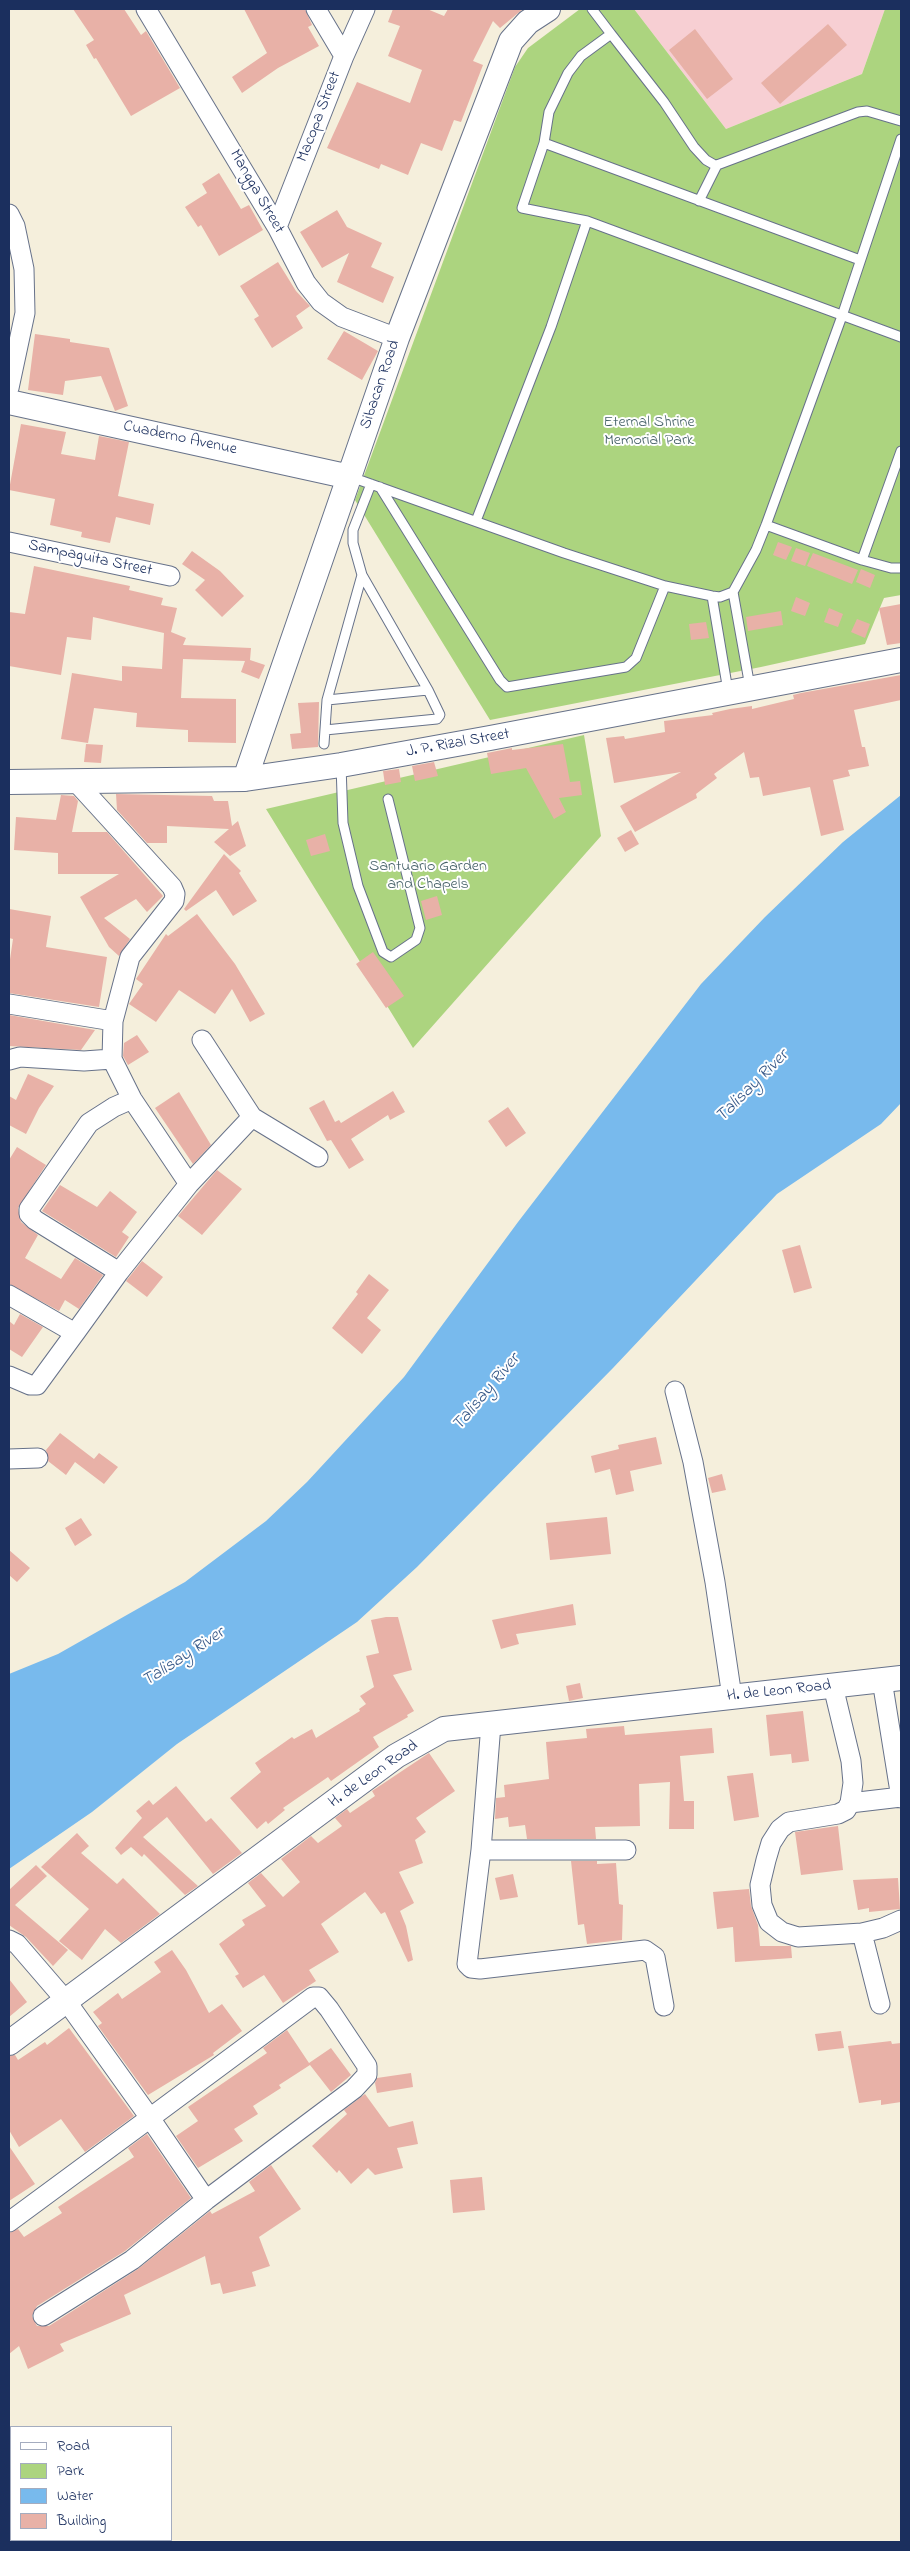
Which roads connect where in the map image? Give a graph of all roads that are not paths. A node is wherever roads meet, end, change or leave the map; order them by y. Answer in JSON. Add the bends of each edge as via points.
{"nodes":[{"id":1,"x":146,"y":9,"type":"edge"},
{"id":2,"x":316,"y":9,"type":"edge"},
{"id":3,"x":364,"y":9,"type":"edge"},
{"id":4,"x":548,"y":9,"type":"edge"},
{"id":5,"x":592,"y":9,"type":"edge"},
{"id":6,"x":611,"y":34,"type":"junction"},
{"id":7,"x":344,"y":56,"type":"junction"},
{"id":8,"x":901,"y":121,"type":"edge"},
{"id":9,"x":901,"y":139,"type":"edge"},
{"id":10,"x":544,"y":143,"type":"junction"},
{"id":11,"x":717,"y":165,"type":"junction"},
{"id":12,"x":699,"y":201,"type":"junction"},
{"id":13,"x":9,"y":214,"type":"edge"},
{"id":14,"x":587,"y":221,"type":"junction"},
{"id":15,"x":277,"y":227,"type":"junction"},
{"id":16,"x":860,"y":260,"type":"junction"},
{"id":17,"x":842,"y":316,"type":"junction"},
{"id":18,"x":901,"y":337,"type":"edge"},
{"id":19,"x":397,"y":338,"type":"junction"},
{"id":20,"x":9,"y":388,"type":"edge"},
{"id":21,"x":9,"y":402,"type":"edge"},
{"id":22,"x":901,"y":451,"type":"edge"},
{"id":23,"x":367,"y":482,"type":"junction"},
{"id":24,"x":476,"y":521,"type":"junction"},
{"id":25,"x":766,"y":525,"type":"junction"},
{"id":26,"x":9,"y":542,"type":"edge"},
{"id":27,"x":862,"y":560,"type":"junction"},
{"id":28,"x":901,"y":568,"type":"edge"},
{"id":29,"x":362,"y":575,"type":"junction"},
{"id":30,"x":170,"y":576,"type":"dead end"},
{"id":31,"x":665,"y":586,"type":"junction"},
{"id":32,"x":733,"y":592,"type":"junction"},
{"id":33,"x":712,"y":596,"type":"junction"},
{"id":34,"x":901,"y":660,"type":"edge"},
{"id":35,"x":739,"y":689,"type":"junction"},
{"id":36,"x":428,"y":690,"type":"junction"},
{"id":37,"x":327,"y":700,"type":"junction"},
{"id":38,"x":325,"y":730,"type":"junction"},
{"id":39,"x":324,"y":744,"type":"dead end"},
{"id":40,"x":341,"y":765,"type":"junction"},
{"id":41,"x":245,"y":779,"type":"junction"},
{"id":42,"x":9,"y":782,"type":"edge"},
{"id":43,"x":77,"y":782,"type":"junction"},
{"id":44,"x":388,"y":799,"type":"dead end"},
{"id":45,"x":9,"y":1004,"type":"edge"},
{"id":46,"x":113,"y":1021,"type":"junction"},
{"id":47,"x":202,"y":1040,"type":"dead end"},
{"id":48,"x":112,"y":1059,"type":"junction"},
{"id":49,"x":9,"y":1060,"type":"edge"},
{"id":50,"x":132,"y":1099,"type":"junction"},
{"id":51,"x":252,"y":1117,"type":"junction"},
{"id":52,"x":318,"y":1157,"type":"dead end"},
{"id":53,"x":189,"y":1184,"type":"junction"},
{"id":54,"x":119,"y":1272,"type":"junction"},
{"id":55,"x":9,"y":1296,"type":"edge"},
{"id":56,"x":74,"y":1333,"type":"junction"},
{"id":57,"x":9,"y":1376,"type":"edge"},
{"id":58,"x":675,"y":1391,"type":"dead end"},
{"id":59,"x":38,"y":1458,"type":"dead end"},
{"id":60,"x":9,"y":1459,"type":"edge"},
{"id":61,"x":892,"y":1679,"type":"edge"},
{"id":62,"x":832,"y":1686,"type":"junction"},
{"id":63,"x":732,"y":1697,"type":"junction"},
{"id":64,"x":491,"y":1724,"type":"junction"},
{"id":65,"x":901,"y":1797,"type":"edge"},
{"id":66,"x":850,"y":1803,"type":"junction"},
{"id":67,"x":481,"y":1850,"type":"junction"},
{"id":68,"x":626,"y":1850,"type":"dead end"},
{"id":69,"x":901,"y":1920,"type":"edge"},
{"id":70,"x":862,"y":1933,"type":"junction"},
{"id":71,"x":9,"y":1940,"type":"edge"},
{"id":72,"x":67,"y":2002,"type":"junction"},
{"id":73,"x":880,"y":2004,"type":"dead end"},
{"id":74,"x":664,"y":2006,"type":"dead end"},
{"id":75,"x":9,"y":2043,"type":"edge"},
{"id":76,"x":150,"y":2118,"type":"junction"},
{"id":77,"x":206,"y":2200,"type":"junction"},
{"id":78,"x":9,"y":2222,"type":"edge"},
{"id":79,"x":43,"y":2316,"type":"dead end"}],
"edges":[{"from":1,"to":15,"type":"street","name":"Mangga Street"},
{"from":2,"to":7,"type":"street"},
{"from":3,"to":7,"type":"street","name":"Macopa Street"},
{"from":4,"to":19,"type":"street","name":"Sibacan Road","via":[[528,22],[511,41]]},
{"from":5,"to":6,"type":"lane"},
{"from":6,"to":10,"type":"lane","via":[[581,56],[568,73],[549,112]]},
{"from":6,"to":11,"type":"lane","via":[[694,147],[706,160]]},
{"from":7,"to":15,"type":"street","name":"Macopa Street"},
{"from":8,"to":11,"type":"lane","via":[[867,111],[858,112]]},
{"from":9,"to":16,"type":"lane"},
{"from":10,"to":12,"type":"lane"},
{"from":10,"to":14,"type":"lane","via":[[522,208]]},
{"from":11,"to":12,"type":"lane"},
{"from":12,"to":16,"type":"lane"},
{"from":13,"to":20,"type":"street","via":[[15,226],[24,269],[25,313]]},
{"from":14,"to":17,"type":"lane"},
{"from":14,"to":24,"type":"lane","via":[[551,327]]},
{"from":15,"to":19,"type":"street","name":"Mangga Street","via":[[306,283],[322,302],[342,317]]},
{"from":16,"to":17,"type":"lane"},
{"from":17,"to":18,"type":"lane"},
{"from":17,"to":25,"type":"lane"},
{"from":19,"to":23,"type":"street","name":"Sibacan Road"},
{"from":21,"to":23,"type":"street","name":"Cuaderno Avenue"},
{"from":22,"to":27,"type":"lane"},
{"from":23,"to":24,"type":"lane"},
{"from":23,"to":29,"type":"lane","via":[[353,530],[353,543]]},
{"from":23,"to":31,"type":"lane","via":[[507,687],[626,667],[636,658]]},
{"from":23,"to":41,"type":"street","name":"Sibacan Road"},
{"from":24,"to":31,"type":"lane"},
{"from":25,"to":27,"type":"lane"},
{"from":25,"to":32,"type":"lane"},
{"from":26,"to":30,"type":"street","name":"Sampaguita Street"},
{"from":27,"to":28,"type":"lane"},
{"from":29,"to":36,"type":"lane"},
{"from":29,"to":37,"type":"lane"},
{"from":31,"to":33,"type":"lane"},
{"from":32,"to":33,"type":"lane"},
{"from":32,"to":35,"type":"lane"},
{"from":33,"to":35,"type":"lane"},
{"from":34,"to":35,"type":"street","name":"J. P. Rizal Street"},
{"from":35,"to":40,"type":"street","name":"J. P. Rizal Street"},
{"from":36,"to":37,"type":"lane"},
{"from":36,"to":38,"type":"lane","via":[[440,715],[437,719]]},
{"from":37,"to":38,"type":"lane"},
{"from":38,"to":39,"type":"lane"},
{"from":40,"to":41,"type":"street","name":"J. P. Rizal Street"},
{"from":40,"to":44,"type":"lane","via":[[343,823],[358,886],[383,952],[391,956],[416,940],[420,928]]},
{"from":41,"to":43,"type":"street","name":"J. P. Rizal Street"},
{"from":42,"to":43,"type":"street","name":"J. P. Rizal Street"},
{"from":43,"to":46,"type":"street","via":[[175,894],[174,901],[130,957]]},
{"from":45,"to":46,"type":"street"},
{"from":46,"to":48,"type":"street"},
{"from":47,"to":51,"type":"street"},
{"from":48,"to":49,"type":"street","via":[[84,1061],[20,1057]]},
{"from":48,"to":50,"type":"street"},
{"from":50,"to":53,"type":"street"},
{"from":50,"to":54,"type":"street","via":[[89,1123],[29,1209],[35,1220]]},
{"from":51,"to":52,"type":"street"},
{"from":51,"to":53,"type":"street"},
{"from":53,"to":54,"type":"street"},
{"from":54,"to":56,"type":"street"},
{"from":55,"to":56,"type":"street"},
{"from":56,"to":57,"type":"street","via":[[37,1384],[30,1385]]},
{"from":58,"to":63,"type":"street","via":[[694,1471]]},
{"from":59,"to":60,"type":"street"},
{"from":61,"to":62,"type":"street","name":"H. de Leon Road"},
{"from":61,"to":65,"type":"street"},
{"from":62,"to":63,"type":"street","name":"H. de Leon Road"},
{"from":62,"to":66,"type":"street","via":[[851,1761],[853,1783]]},
{"from":63,"to":64,"type":"street","name":"H. de Leon Road"},
{"from":64,"to":67,"type":"street"},
{"from":64,"to":72,"type":"street","name":"H. de Leon Road","via":[[444,1729],[396,1756]]},
{"from":65,"to":66,"type":"street"},
{"from":66,"to":70,"type":"street","via":[[838,1814],[790,1822],[780,1829],[771,1843],[760,1884],[762,1905],[769,1922],[782,1932],[798,1937]]},
{"from":67,"to":68,"type":"street"},
{"from":67,"to":74,"type":"street","via":[[467,1954],[467,1964],[471,1968],[645,1950],[655,1957]]},
{"from":69,"to":70,"type":"street"},
{"from":70,"to":73,"type":"street"},
{"from":71,"to":72,"type":"street","via":[[17,1944]]},
{"from":72,"to":75,"type":"street","name":"H. de Leon Road"},
{"from":72,"to":76,"type":"street"},
{"from":76,"to":77,"type":"street"},
{"from":76,"to":77,"type":"street","via":[[313,1997],[319,1997],[329,2009],[367,2066],[365,2080]]},
{"from":76,"to":78,"type":"street"},
{"from":77,"to":79,"type":"street","via":[[132,2260]]}]}
